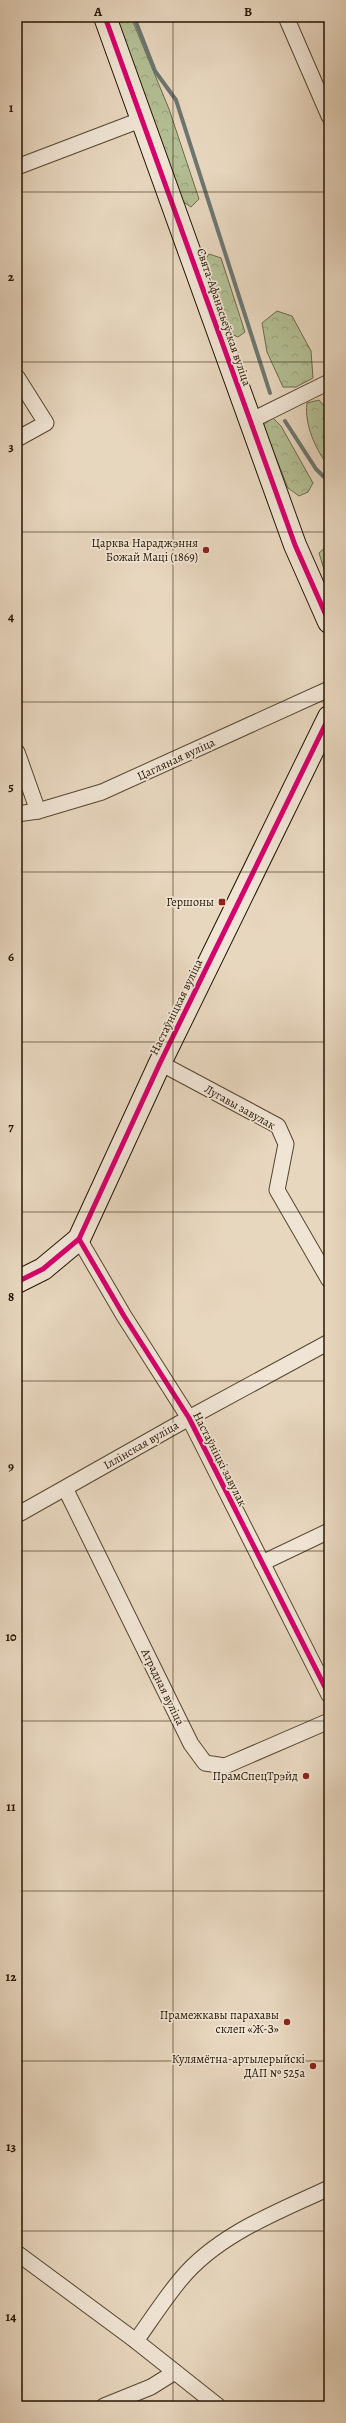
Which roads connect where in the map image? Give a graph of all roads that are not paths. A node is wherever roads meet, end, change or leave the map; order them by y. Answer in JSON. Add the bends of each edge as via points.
{"nodes":[{"id":1,"x":105,"y":17,"type":"edge"},
{"id":2,"x":286,"y":17,"type":"edge"},
{"id":3,"x":329,"y":116,"type":"edge"},
{"id":4,"x":143,"y":119,"type":"junction"},
{"id":5,"x":17,"y":167,"type":"edge"},
{"id":6,"x":17,"y":377,"type":"edge"},
{"id":7,"x":329,"y":382,"type":"edge"},
{"id":8,"x":250,"y":421,"type":"junction"},
{"id":9,"x":17,"y":439,"type":"edge"},
{"id":10,"x":329,"y":622,"type":"edge"},
{"id":11,"x":329,"y":689,"type":"edge"},
{"id":12,"x":329,"y":717,"type":"edge"},
{"id":13,"x":17,"y":752,"type":"edge"},
{"id":14,"x":38,"y":811,"type":"junction"},
{"id":15,"x":17,"y":814,"type":"edge"},
{"id":16,"x":160,"y":1063,"type":"junction"},
{"id":17,"x":79,"y":1240,"type":"junction"},
{"id":18,"x":329,"y":1280,"type":"edge"},
{"id":19,"x":17,"y":1282,"type":"edge"},
{"id":20,"x":329,"y":1342,"type":"edge"},
{"id":21,"x":189,"y":1418,"type":"junction"},
{"id":22,"x":66,"y":1490,"type":"junction"},
{"id":23,"x":17,"y":1515,"type":"edge"},
{"id":24,"x":329,"y":1531,"type":"edge"},
{"id":25,"x":262,"y":1563,"type":"junction"},
{"id":26,"x":329,"y":1696,"type":"edge"},
{"id":27,"x":329,"y":1721,"type":"edge"},
{"id":28,"x":329,"y":2188,"type":"edge"},
{"id":29,"x":17,"y":2253,"type":"edge"},
{"id":30,"x":136,"y":2341,"type":"junction"},
{"id":31,"x":175,"y":2372,"type":"junction"},
{"id":32,"x":104,"y":2406,"type":"edge"},
{"id":33,"x":218,"y":2406,"type":"edge"}],
"edges":[{"from":1,"to":4,"type":"street","name":"Свята-Афанасьеўская вуліца"},
{"from":2,"to":3,"type":"street"},
{"from":4,"to":5,"type":"street"},
{"from":4,"to":8,"type":"street","name":"Свята-Афанасьеўская вуліца"},
{"from":6,"to":9,"type":"street","via":[[46,423]]},
{"from":7,"to":8,"type":"street"},
{"from":8,"to":10,"type":"street","name":"Свята-Афанасьеўская вуліца","via":[[295,545]]},
{"from":11,"to":14,"type":"street","name":"Цагляная вуліца","via":[[102,792]]},
{"from":12,"to":16,"type":"street","name":"Настаўніцкая вуліца"},
{"from":13,"to":14,"type":"street"},
{"from":14,"to":15,"type":"street","name":"Цагляная вуліца"},
{"from":16,"to":17,"type":"street","name":"Настаўніцкая вуліца"},
{"from":16,"to":18,"type":"street","name":"Лугавы завулак","via":[[278,1126],[286,1144],[277,1190]]},
{"from":17,"to":19,"type":"street","name":"Настаўніцкая вуліца","via":[[43,1269]]},
{"from":17,"to":21,"type":"street","name":"Настаўніцкі завулак"},
{"from":20,"to":21,"type":"street","name":"Іллінская вуліца"},
{"from":21,"to":22,"type":"street","name":"Іллінская вуліца"},
{"from":21,"to":25,"type":"street","name":"Настаўніцкі завулак"},
{"from":22,"to":23,"type":"street","name":"Іллінская вуліца"},
{"from":22,"to":27,"type":"street","name":"Атрадная вуліца","via":[[191,1744],[206,1763],[225,1766]]},
{"from":24,"to":25,"type":"street"},
{"from":25,"to":26,"type":"street","name":"Настаўніцкі завулак"},
{"from":28,"to":30,"type":"street","via":[[251,2225],[208,2252],[181,2278]]},
{"from":29,"to":30,"type":"street"},
{"from":30,"to":31,"type":"street"},
{"from":31,"to":32,"type":"street","via":[[151,2387]]},
{"from":31,"to":33,"type":"street"}]}
